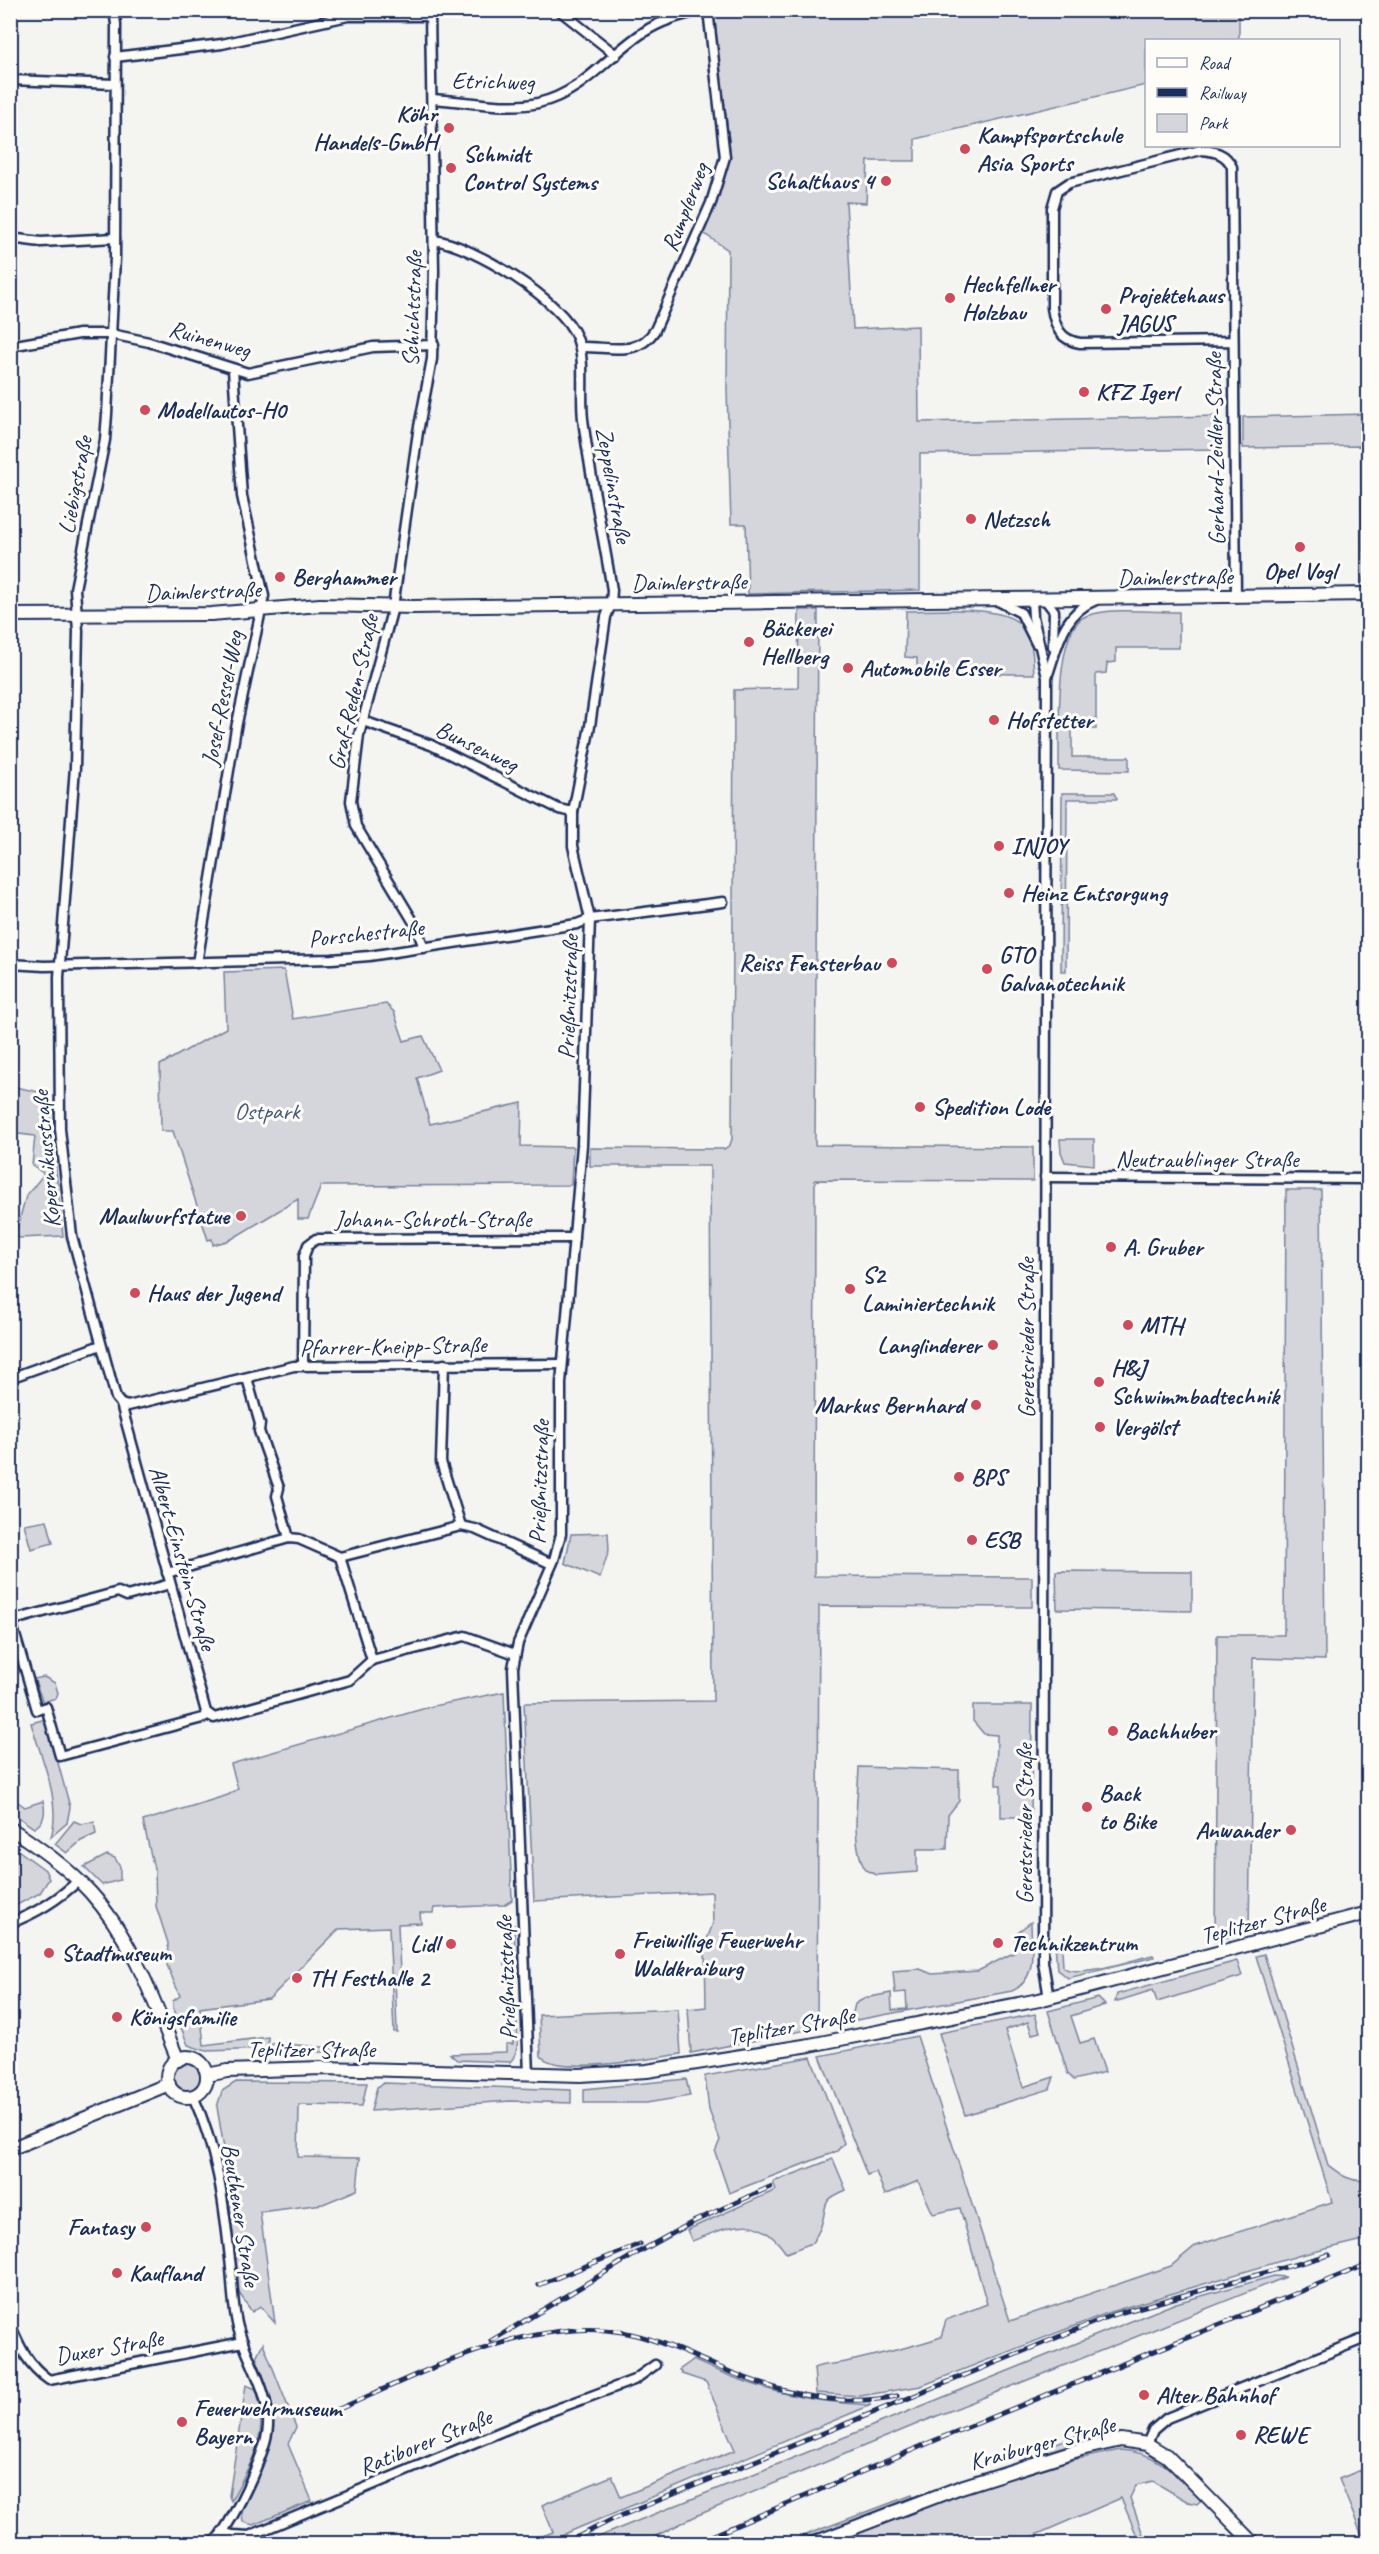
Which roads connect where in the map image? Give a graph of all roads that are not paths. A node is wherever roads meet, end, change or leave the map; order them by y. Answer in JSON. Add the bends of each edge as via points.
{"nodes":[{"id":1,"x":114,"y":10,"type":"edge"},
{"id":2,"x":559,"y":10,"type":"edge"},
{"id":3,"x":706,"y":10,"type":"edge"},
{"id":4,"x":431,"y":13,"type":"edge"},
{"id":5,"x":616,"y":55,"type":"junction"},
{"id":6,"x":115,"y":57,"type":"junction"},
{"id":7,"x":10,"y":80,"type":"edge"},
{"id":8,"x":114,"y":84,"type":"junction"},
{"id":9,"x":433,"y":99,"type":"junction"},
{"id":10,"x":10,"y":238,"type":"edge"},
{"id":11,"x":115,"y":238,"type":"junction"},
{"id":12,"x":434,"y":240,"type":"junction"},
{"id":13,"x":111,"y":334,"type":"junction"},
{"id":14,"x":1233,"y":341,"type":"junction"},
{"id":15,"x":434,"y":345,"type":"junction"},
{"id":16,"x":10,"y":346,"type":"edge"},
{"id":17,"x":580,"y":347,"type":"junction"},
{"id":18,"x":233,"y":370,"type":"junction"},
{"id":19,"x":1368,"y":594,"type":"edge"},
{"id":20,"x":1236,"y":597,"type":"junction"},
{"id":21,"x":992,"y":599,"type":"junction"},
{"id":22,"x":1039,"y":599,"type":"junction"},
{"id":23,"x":1099,"y":599,"type":"junction"},
{"id":24,"x":611,"y":604,"type":"junction"},
{"id":25,"x":393,"y":607,"type":"junction"},
{"id":26,"x":260,"y":610,"type":"junction"},
{"id":27,"x":10,"y":615,"type":"edge"},
{"id":28,"x":75,"y":616,"type":"junction"},
{"id":29,"x":1048,"y":664,"type":"junction"},
{"id":30,"x":363,"y":721,"type":"junction"},
{"id":31,"x":573,"y":812,"type":"junction"},
{"id":32,"x":723,"y":902,"type":"dead end"},
{"id":33,"x":590,"y":920,"type":"junction"},
{"id":34,"x":424,"y":948,"type":"junction"},
{"id":35,"x":10,"y":963,"type":"edge"},
{"id":36,"x":196,"y":963,"type":"junction"},
{"id":37,"x":60,"y":966,"type":"junction"},
{"id":38,"x":1045,"y":1177,"type":"junction"},
{"id":39,"x":1368,"y":1179,"type":"edge"},
{"id":40,"x":574,"y":1238,"type":"junction"},
{"id":41,"x":101,"y":1345,"type":"junction"},
{"id":42,"x":444,"y":1364,"type":"junction"},
{"id":43,"x":562,"y":1364,"type":"junction"},
{"id":44,"x":303,"y":1365,"type":"junction"},
{"id":45,"x":10,"y":1378,"type":"edge"},
{"id":46,"x":247,"y":1378,"type":"junction"},
{"id":47,"x":121,"y":1404,"type":"junction"},
{"id":48,"x":461,"y":1526,"type":"junction"},
{"id":49,"x":289,"y":1538,"type":"junction"},
{"id":50,"x":340,"y":1557,"type":"junction"},
{"id":51,"x":552,"y":1564,"type":"junction"},
{"id":52,"x":167,"y":1574,"type":"junction"},
{"id":53,"x":170,"y":1584,"type":"junction"},
{"id":54,"x":11,"y":1621,"type":"edge"},
{"id":55,"x":515,"y":1654,"type":"junction"},
{"id":56,"x":372,"y":1660,"type":"junction"},
{"id":57,"x":212,"y":1717,"type":"junction"},
{"id":58,"x":10,"y":1828,"type":"edge"},
{"id":59,"x":79,"y":1880,"type":"junction"},
{"id":60,"x":1368,"y":1913,"type":"edge"},
{"id":61,"x":10,"y":1923,"type":"edge"},
{"id":62,"x":1049,"y":1998,"type":"junction"},
{"id":63,"x":178,"y":2060,"type":"junction"},
{"id":64,"x":529,"y":2074,"type":"junction"},
{"id":65,"x":207,"y":2075,"type":"junction"},
{"id":66,"x":169,"y":2084,"type":"junction"},
{"id":67,"x":193,"y":2096,"type":"junction"},
{"id":68,"x":10,"y":2149,"type":"edge"},
{"id":69,"x":10,"y":2324,"type":"edge"},
{"id":70,"x":1368,"y":2337,"type":"edge"},
{"id":71,"x":243,"y":2342,"type":"junction"},
{"id":72,"x":655,"y":2365,"type":"dead end"},
{"id":73,"x":1147,"y":2444,"type":"junction"},
{"id":74,"x":222,"y":2532,"type":"junction"},
{"id":75,"x":212,"y":2544,"type":"edge"},
{"id":76,"x":812,"y":2544,"type":"edge"},
{"id":77,"x":1254,"y":2544,"type":"edge"}],
"edges":[{"from":1,"to":6,"type":"street","name":"Liebigstraße"},
{"from":2,"to":5,"type":"street"},
{"from":3,"to":5,"type":"street","name":"Etrichweg","via":[[662,22]]},
{"from":3,"to":17,"type":"street","name":"Rumplerweg","via":[[725,143],[717,187],[647,341],[633,348]]},
{"from":4,"to":6,"type":"street","via":[[348,16],[222,44]]},
{"from":4,"to":9,"type":"street","name":"Schichtstraße"},
{"from":5,"to":9,"type":"street","name":"Etrichweg","via":[[575,88],[537,104]]},
{"from":6,"to":8,"type":"street","name":"Liebigstraße"},
{"from":7,"to":8,"type":"street"},
{"from":8,"to":11,"type":"street","name":"Liebigstraße"},
{"from":9,"to":12,"type":"street","name":"Schichtstraße"},
{"from":10,"to":11,"type":"street","via":[[41,242]]},
{"from":11,"to":13,"type":"street","name":"Liebigstraße"},
{"from":12,"to":15,"type":"street","name":"Schichtstraße"},
{"from":12,"to":17,"type":"street","name":"Zeppelinstraße","via":[[457,246],[541,294],[568,320]]},
{"from":13,"to":16,"type":"street","name":"Ruinenweg","via":[[79,334]]},
{"from":13,"to":18,"type":"street","name":"Ruinenweg","via":[[149,342]]},
{"from":13,"to":28,"type":"street","name":"Liebigstraße","via":[[105,440],[78,568]]},
{"from":14,"to":14,"type":"street","name":"Gerhard-Zeidler-Straße","via":[[1080,343],[1061,335],[1054,322],[1053,308],[1052,208],[1057,191],[1070,183],[1201,150],[1226,158],[1232,167]]},
{"from":14,"to":20,"type":"street","name":"Gerhard-Zeidler-Straße"},
{"from":15,"to":18,"type":"street","name":"Ruinenweg","via":[[390,344],[266,371]]},
{"from":15,"to":25,"type":"street","name":"Schichtstraße"},
{"from":17,"to":24,"type":"street","name":"Zeppelinstraße","via":[[583,419],[612,590]]},
{"from":18,"to":26,"type":"street","name":"Josef-Ressel-Weg","via":[[242,496],[264,596]]},
{"from":19,"to":20,"type":"street","name":"Daimlerstraße"},
{"from":20,"to":23,"type":"street","name":"Daimlerstraße"},
{"from":21,"to":22,"type":"street","name":"Daimlerstraße"},
{"from":21,"to":24,"type":"street","name":"Daimlerstraße"},
{"from":21,"to":29,"type":"street","name":"Geretsrieder Straße","via":[[1021,613]]},
{"from":22,"to":23,"type":"street","name":"Daimlerstraße"},
{"from":22,"to":29,"type":"street","name":"Geretsrieder Straße","via":[[1033,617]]},
{"from":22,"to":29,"type":"street","name":"Geretsrieder Straße","via":[[1054,611],[1056,623]]},
{"from":23,"to":29,"type":"street","via":[[1076,611],[1066,623]]},
{"from":24,"to":25,"type":"street","name":"Daimlerstraße"},
{"from":24,"to":31,"type":"street","name":"Zeppelinstraße"},
{"from":25,"to":26,"type":"street","name":"Daimlerstraße","via":[[320,605]]},
{"from":25,"to":30,"type":"street","name":"Graf-Reden-Straße"},
{"from":26,"to":28,"type":"street","name":"Daimlerstraße"},
{"from":26,"to":36,"type":"street","name":"Josef-Ressel-Weg","via":[[231,753]]},
{"from":27,"to":28,"type":"street","name":"Daimlerstraße"},
{"from":28,"to":37,"type":"street","name":"Liebigstraße","via":[[75,767]]},
{"from":29,"to":38,"type":"street","name":"Geretsrieder Straße"},
{"from":30,"to":31,"type":"street","name":"Bunsenweg","via":[[412,736],[559,809]]},
{"from":30,"to":34,"type":"street","name":"Graf-Reden-Straße","via":[[352,771],[351,811]]},
{"from":31,"to":33,"type":"street","name":"Zeppelinstraße","via":[[573,846]]},
{"from":32,"to":33,"type":"street","name":"Porschestraße"},
{"from":33,"to":34,"type":"street","name":"Porschestraße"},
{"from":33,"to":40,"type":"street","name":"Prießnitzstraße","via":[[582,1145]]},
{"from":34,"to":36,"type":"street","name":"Porschestraße","via":[[341,958]]},
{"from":35,"to":37,"type":"street","name":"Porschestraße"},
{"from":36,"to":37,"type":"street","name":"Porschestraße"},
{"from":37,"to":41,"type":"street","name":"Kopernikusstraße","via":[[60,1129],[74,1245]]},
{"from":38,"to":39,"type":"street","name":"Neutraublinger Straße"},
{"from":38,"to":62,"type":"street","name":"Geretsrieder Straße","via":[[1043,1962]]},
{"from":40,"to":43,"type":"street","name":"Prießnitzstraße"},
{"from":40,"to":44,"type":"street","name":"Johann-Schroth-Straße","via":[[316,1239],[303,1256]]},
{"from":41,"to":45,"type":"street"},
{"from":41,"to":47,"type":"street","name":"Kopernikusstraße"},
{"from":42,"to":43,"type":"street","name":"Pfarrer-Kneipp-Straße"},
{"from":42,"to":44,"type":"street","name":"Pfarrer-Kneipp-Straße"},
{"from":42,"to":48,"type":"street","via":[[441,1462]]},
{"from":43,"to":51,"type":"street","name":"Prießnitzstraße","via":[[561,1534]]},
{"from":44,"to":46,"type":"street","name":"Pfarrer-Kneipp-Straße"},
{"from":46,"to":47,"type":"street","name":"Pfarrer-Kneipp-Straße","via":[[128,1406]]},
{"from":46,"to":49,"type":"street","via":[[264,1451],[279,1488],[277,1496]]},
{"from":47,"to":52,"type":"street","name":"Albert-Einstein-Straße"},
{"from":48,"to":50,"type":"street"},
{"from":48,"to":51,"type":"street"},
{"from":49,"to":50,"type":"street"},
{"from":49,"to":52,"type":"street"},
{"from":50,"to":56,"type":"street"},
{"from":51,"to":55,"type":"street","name":"Prießnitzstraße"},
{"from":52,"to":53,"type":"street","name":"Albert-Einstein-Straße"},
{"from":53,"to":54,"type":"street","via":[[127,1596],[118,1592]]},
{"from":53,"to":57,"type":"street","name":"Albert-Einstein-Straße","via":[[206,1712]]},
{"from":54,"to":57,"type":"street","via":[[37,1710],[46,1707],[60,1756]]},
{"from":55,"to":56,"type":"street","via":[[468,1636]]},
{"from":55,"to":64,"type":"street","name":"Prießnitzstraße"},
{"from":56,"to":57,"type":"street","via":[[350,1680]]},
{"from":58,"to":59,"type":"street"},
{"from":59,"to":61,"type":"street","via":[[37,1913]]},
{"from":59,"to":63,"type":"street","via":[[109,1918],[137,1965]]},
{"from":60,"to":62,"type":"street","name":"Teplitzer Straße"},
{"from":62,"to":64,"type":"street","name":"Teplitzer Straße","via":[[677,2067],[612,2074]]},
{"from":63,"to":65,"type":"street","via":[[196,2059]]},
{"from":63,"to":66,"type":"street","via":[[169,2069]]},
{"from":64,"to":65,"type":"street","name":"Teplitzer Straße","via":[[322,2068]]},
{"from":65,"to":67,"type":"street","via":[[204,2088]]},
{"from":66,"to":67,"type":"street","via":[[175,2093]]},
{"from":66,"to":68,"type":"street"},
{"from":67,"to":71,"type":"street","name":"Beuthener Straße","via":[[219,2172],[237,2321]]},
{"from":69,"to":71,"type":"street","name":"Duxer Straße","via":[[22,2353],[49,2380]]},
{"from":70,"to":73,"type":"street","via":[[1167,2418],[1153,2430]]},
{"from":71,"to":74,"type":"street","name":"Beuthener Straße","via":[[261,2387],[268,2427],[255,2468]]},
{"from":72,"to":74,"type":"street","name":"Ratiborer Straße","via":[[634,2380],[249,2536]]},
{"from":73,"to":76,"type":"street","name":"Kraiburger Straße","via":[[1121,2440],[1081,2449],[961,2487]]},
{"from":73,"to":77,"type":"street","name":"Kraiburger Straße","via":[[1173,2461]]},
{"from":74,"to":75,"type":"street"}]}
